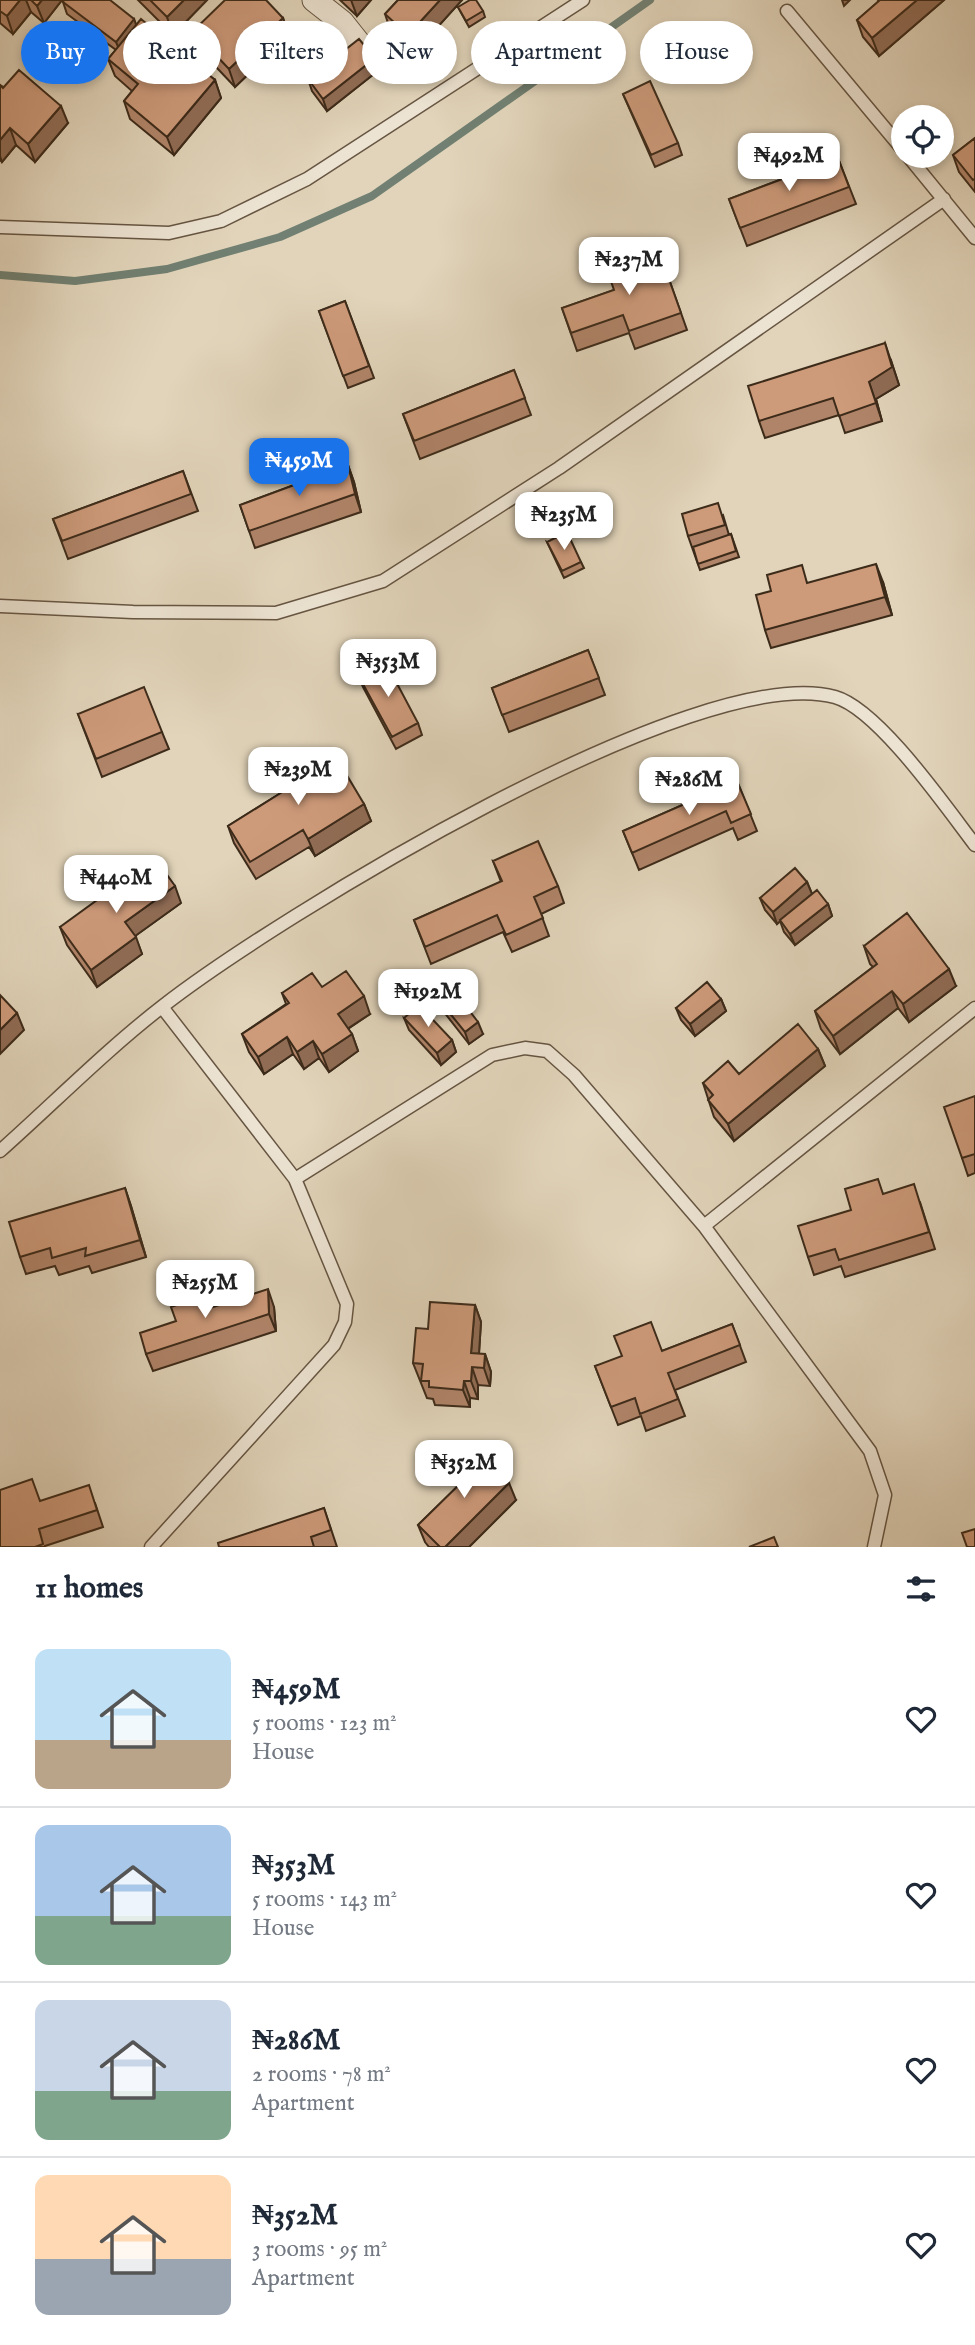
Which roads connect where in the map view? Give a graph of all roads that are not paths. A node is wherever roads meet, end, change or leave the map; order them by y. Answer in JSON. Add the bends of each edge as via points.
{"nodes":[{"id":1,"x":314,"y":0,"type":"edge"},
{"id":2,"x":583,"y":0,"type":"edge"},
{"id":3,"x":787,"y":11,"type":"dead end"},
{"id":4,"x":362,"y":47,"type":"edge"},
{"id":5,"x":891,"y":136,"type":"edge"},
{"id":6,"x":918,"y":168,"type":"edge"},
{"id":7,"x":944,"y":199,"type":"junction"},
{"id":8,"x":0,"y":227,"type":"edge"},
{"id":9,"x":975,"y":237,"type":"edge"},
{"id":10,"x":0,"y":606,"type":"edge"},
{"id":11,"x":975,"y":845,"type":"edge"},
{"id":12,"x":162,"y":1007,"type":"junction"},
{"id":13,"x":975,"y":1008,"type":"edge"},
{"id":14,"x":0,"y":1151,"type":"edge"},
{"id":15,"x":295,"y":1180,"type":"junction"},
{"id":16,"x":704,"y":1226,"type":"junction"},
{"id":17,"x":151,"y":1547,"type":"edge"},
{"id":18,"x":874,"y":1547,"type":"edge"}],
"edges":[{"from":1,"to":4,"type":"street","via":[[342,22]]},
{"from":2,"to":8,"type":"lane","via":[[307,179],[221,221],[169,233]]},
{"from":3,"to":5,"type":"lane"},
{"from":6,"to":7,"type":"lane"},
{"from":7,"to":9,"type":"lane"},
{"from":7,"to":10,"type":"lane","via":[[559,468],[383,581],[276,613]]},
{"from":11,"to":12,"type":"lane","via":[[864,711],[835,697],[800,693],[738,702],[595,753],[453,825],[320,900],[234,954]]},
{"from":12,"to":14,"type":"lane"},
{"from":12,"to":15,"type":"lane"},
{"from":13,"to":16,"type":"lane"},
{"from":15,"to":16,"type":"lane","via":[[492,1055],[525,1048],[547,1051],[574,1075]]},
{"from":15,"to":17,"type":"lane","via":[[336,1271],[347,1304],[345,1322],[334,1345]]},
{"from":16,"to":18,"type":"lane","via":[[870,1451],[885,1495]]}]}
